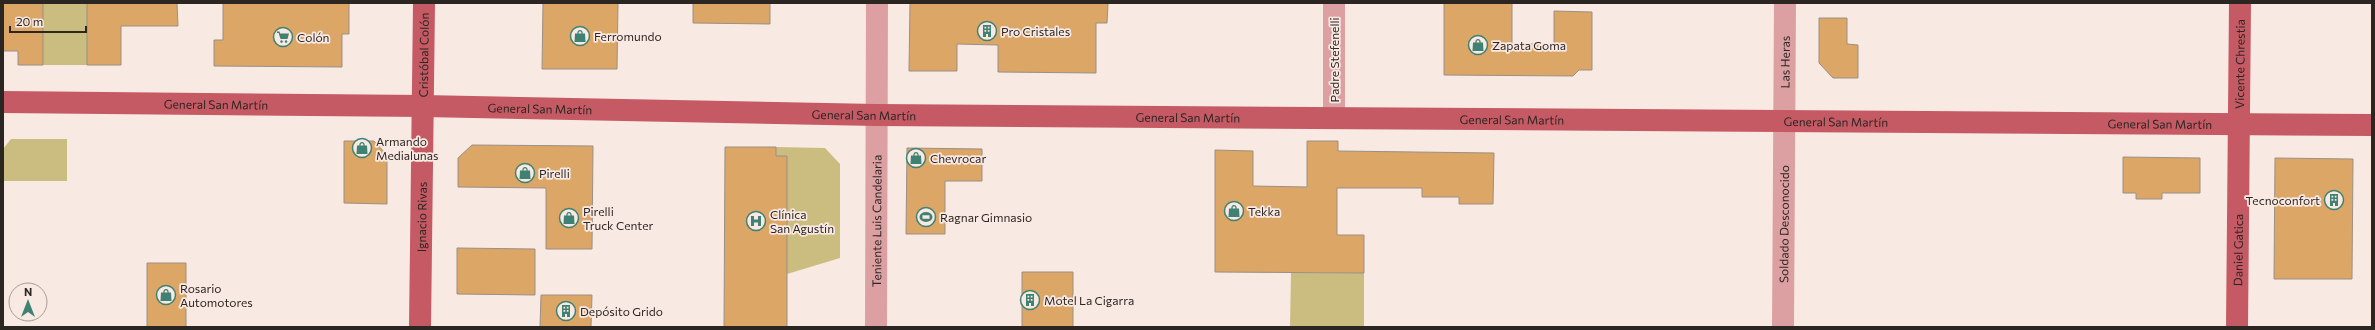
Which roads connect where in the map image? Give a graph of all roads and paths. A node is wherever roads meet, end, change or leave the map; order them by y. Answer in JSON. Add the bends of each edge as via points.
{"nodes":[{"id":1,"x":424,"y":3,"type":"edge"},
{"id":2,"x":877,"y":3,"type":"edge"},
{"id":3,"x":1334,"y":3,"type":"edge"},
{"id":4,"x":1785,"y":3,"type":"edge"},
{"id":5,"x":2240,"y":3,"type":"edge"},
{"id":6,"x":3,"y":102,"type":"edge"},
{"id":7,"x":423,"y":106,"type":"junction"},
{"id":8,"x":876,"y":115,"type":"junction"},
{"id":9,"x":1334,"y":118,"type":"junction"},
{"id":10,"x":1784,"y":121,"type":"junction"},
{"id":11,"x":2239,"y":124,"type":"junction"},
{"id":12,"x":2372,"y":125,"type":"edge"},
{"id":13,"x":420,"y":327,"type":"edge"},
{"id":14,"x":876,"y":327,"type":"edge"},
{"id":15,"x":1783,"y":327,"type":"edge"},
{"id":16,"x":2237,"y":327,"type":"edge"}],
"edges":[{"from":1,"to":7,"type":"main road","name":"Cristóbal Colón"},
{"from":2,"to":8,"type":"street","name":"Teniente Luis Candelaria"},
{"from":3,"to":9,"type":"street","name":"Padre Stefenelli"},
{"from":4,"to":10,"type":"street","name":"Las Heras"},
{"from":5,"to":11,"type":"main road","name":"Vicente Chrestia"},
{"from":6,"to":7,"type":"main road","name":"General San Martín"},
{"from":7,"to":8,"type":"main road","name":"General San Martín"},
{"from":7,"to":13,"type":"main road","name":"Ignacio Rivas"},
{"from":8,"to":9,"type":"main road","name":"General San Martín"},
{"from":8,"to":14,"type":"street","name":"Teniente Luis Candelaria"},
{"from":9,"to":10,"type":"main road","name":"General San Martín"},
{"from":10,"to":11,"type":"main road","name":"General San Martín"},
{"from":10,"to":15,"type":"street","name":"Soldado Desconocido"},
{"from":11,"to":12,"type":"main road","name":"General San Martín"},
{"from":11,"to":16,"type":"main road","name":"Daniel Gatica"}]}
